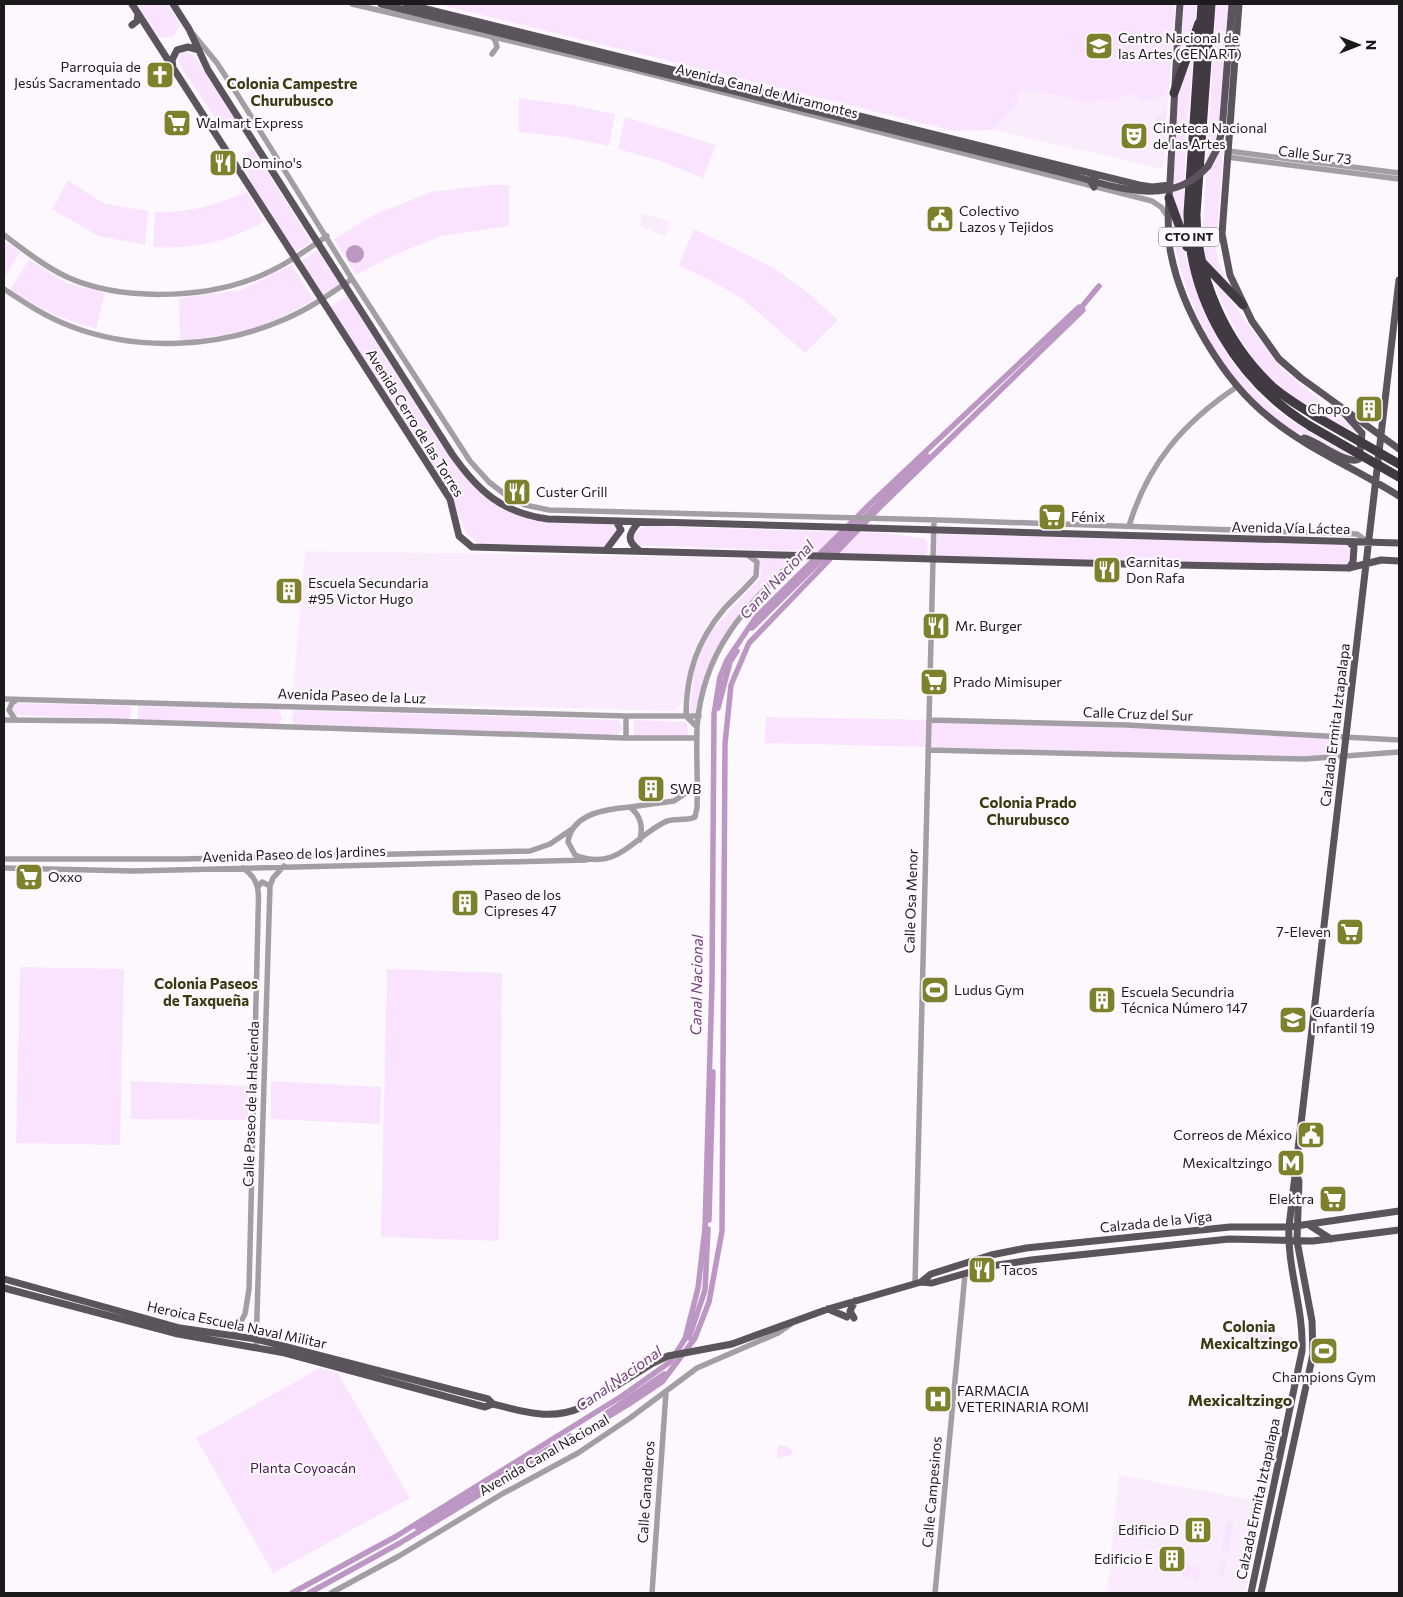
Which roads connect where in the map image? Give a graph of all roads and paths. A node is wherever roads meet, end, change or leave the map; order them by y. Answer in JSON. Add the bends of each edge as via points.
{"nodes":[{"id":1,"x":132,"y":4,"type":"edge"},
{"id":2,"x":173,"y":4,"type":"edge"},
{"id":3,"x":352,"y":4,"type":"edge"},
{"id":4,"x":381,"y":4,"type":"edge"},
{"id":5,"x":406,"y":4,"type":"edge"},
{"id":6,"x":1180,"y":4,"type":"edge"},
{"id":7,"x":1202,"y":4,"type":"edge"},
{"id":8,"x":1211,"y":4,"type":"edge"},
{"id":9,"x":1232,"y":4,"type":"edge"},
{"id":10,"x":1239,"y":4,"type":"edge"},
{"id":11,"x":138,"y":14,"type":"junction"},
{"id":12,"x":1201,"y":18,"type":"junction"},
{"id":13,"x":132,"y":26,"type":"dead end"},
{"id":14,"x":189,"y":29,"type":"junction"},
{"id":15,"x":487,"y":35,"type":"junction"},
{"id":16,"x":198,"y":50,"type":"junction"},
{"id":17,"x":492,"y":54,"type":"dead end"},
{"id":18,"x":174,"y":71,"type":"junction"},
{"id":19,"x":1174,"y":92,"type":"junction"},
{"id":20,"x":977,"y":152,"type":"junction"},
{"id":21,"x":1227,"y":154,"type":"junction"},
{"id":22,"x":996,"y":161,"type":"junction"},
{"id":23,"x":1085,"y":171,"type":"junction"},
{"id":24,"x":1399,"y":173,"type":"edge"},
{"id":25,"x":1098,"y":174,"type":"junction"},
{"id":26,"x":1399,"y":179,"type":"edge"},
{"id":27,"x":1079,"y":182,"type":"junction"},
{"id":28,"x":1170,"y":185,"type":"junction"},
{"id":29,"x":1094,"y":187,"type":"junction"},
{"id":30,"x":1169,"y":198,"type":"junction"},
{"id":31,"x":1168,"y":218,"type":"junction"},
{"id":32,"x":4,"y":234,"type":"edge"},
{"id":33,"x":327,"y":236,"type":"junction"},
{"id":34,"x":318,"y":243,"type":"junction"},
{"id":35,"x":295,"y":258,"type":"junction"},
{"id":36,"x":1196,"y":259,"type":"junction"},
{"id":37,"x":352,"y":280,"type":"junction"},
{"id":38,"x":1399,"y":280,"type":"edge"},
{"id":39,"x":344,"y":284,"type":"junction"},
{"id":40,"x":4,"y":289,"type":"edge"},
{"id":41,"x":321,"y":299,"type":"junction"},
{"id":42,"x":1243,"y":305,"type":"junction"},
{"id":43,"x":1238,"y":386,"type":"junction"},
{"id":44,"x":1332,"y":400,"type":"junction"},
{"id":45,"x":1381,"y":436,"type":"junction"},
{"id":46,"x":1297,"y":437,"type":"junction"},
{"id":47,"x":1399,"y":449,"type":"edge"},
{"id":48,"x":1399,"y":464,"type":"edge"},
{"id":49,"x":1399,"y":477,"type":"edge"},
{"id":50,"x":1376,"y":481,"type":"junction"},
{"id":51,"x":1399,"y":496,"type":"edge"},
{"id":52,"x":877,"y":518,"type":"joint"},
{"id":53,"x":934,"y":520,"type":"junction"},
{"id":54,"x":616,"y":521,"type":"junction"},
{"id":55,"x":639,"y":522,"type":"junction"},
{"id":56,"x":1129,"y":526,"type":"junction"},
{"id":57,"x":868,"y":529,"type":"joint"},
{"id":58,"x":933,"y":531,"type":"junction"},
{"id":59,"x":1349,"y":542,"type":"junction"},
{"id":60,"x":1369,"y":543,"type":"junction"},
{"id":61,"x":1399,"y":543,"type":"edge"},
{"id":62,"x":606,"y":550,"type":"junction"},
{"id":63,"x":640,"y":551,"type":"junction"},
{"id":64,"x":746,"y":554,"type":"junction"},
{"id":65,"x":799,"y":555,"type":"junction"},
{"id":66,"x":932,"y":559,"type":"junction"},
{"id":67,"x":1399,"y":561,"type":"edge"},
{"id":68,"x":1366,"y":565,"type":"junction"},
{"id":69,"x":1349,"y":568,"type":"junction"},
{"id":70,"x":4,"y":699,"type":"edge"},
{"id":71,"x":18,"y":699,"type":"junction"},
{"id":72,"x":626,"y":716,"type":"junction"},
{"id":73,"x":686,"y":716,"type":"junction"},
{"id":74,"x":699,"y":716,"type":"junction"},
{"id":75,"x":4,"y":720,"type":"edge"},
{"id":76,"x":18,"y":720,"type":"junction"},
{"id":77,"x":929,"y":720,"type":"junction"},
{"id":78,"x":697,"y":727,"type":"junction"},
{"id":79,"x":1346,"y":736,"type":"junction"},
{"id":80,"x":626,"y":738,"type":"junction"},
{"id":81,"x":698,"y":738,"type":"junction"},
{"id":82,"x":1399,"y":740,"type":"edge"},
{"id":83,"x":928,"y":750,"type":"junction"},
{"id":84,"x":1399,"y":752,"type":"edge"},
{"id":85,"x":1344,"y":757,"type":"junction"},
{"id":86,"x":698,"y":785,"type":"junction"},
{"id":87,"x":630,"y":807,"type":"junction"},
{"id":88,"x":572,"y":828,"type":"junction"},
{"id":89,"x":640,"y":840,"type":"junction"},
{"id":90,"x":322,"y":856,"type":"junction"},
{"id":91,"x":343,"y":856,"type":"junction"},
{"id":92,"x":4,"y":858,"type":"edge"},
{"id":93,"x":182,"y":859,"type":"junction"},
{"id":94,"x":202,"y":859,"type":"junction"},
{"id":95,"x":586,"y":860,"type":"junction"},
{"id":96,"x":322,"y":865,"type":"junction"},
{"id":97,"x":343,"y":865,"type":"junction"},
{"id":98,"x":284,"y":866,"type":"junction"},
{"id":99,"x":4,"y":868,"type":"edge"},
{"id":100,"x":243,"y":868,"type":"junction"},
{"id":101,"x":182,"y":870,"type":"junction"},
{"id":102,"x":202,"y":870,"type":"junction"},
{"id":103,"x":270,"y":886,"type":"junction"},
{"id":104,"x":258,"y":887,"type":"junction"},
{"id":105,"x":256,"y":968,"type":"junction"},
{"id":106,"x":268,"y":968,"type":"junction"},
{"id":107,"x":251,"y":1192,"type":"junction"},
{"id":108,"x":261,"y":1193,"type":"junction"},
{"id":109,"x":1399,"y":1211,"type":"edge"},
{"id":110,"x":251,"y":1216,"type":"junction"},
{"id":111,"x":261,"y":1217,"type":"junction"},
{"id":112,"x":1310,"y":1225,"type":"junction"},
{"id":113,"x":1293,"y":1226,"type":"junction"},
{"id":114,"x":1188,"y":1230,"type":"junction"},
{"id":115,"x":1399,"y":1230,"type":"edge"},
{"id":116,"x":1331,"y":1239,"type":"junction"},
{"id":117,"x":1288,"y":1241,"type":"junction"},
{"id":118,"x":1297,"y":1242,"type":"junction"},
{"id":119,"x":1189,"y":1243,"type":"junction"},
{"id":120,"x":1299,"y":1258,"type":"junction"},
{"id":121,"x":1290,"y":1260,"type":"junction"},
{"id":122,"x":965,"y":1274,"type":"junction"},
{"id":123,"x":4,"y":1280,"type":"edge"},
{"id":124,"x":918,"y":1283,"type":"junction"},
{"id":125,"x":4,"y":1288,"type":"edge"},
{"id":126,"x":855,"y":1301,"type":"junction"},
{"id":127,"x":828,"y":1310,"type":"junction"},
{"id":128,"x":793,"y":1322,"type":"junction"},
{"id":129,"x":233,"y":1336,"type":"junction"},
{"id":130,"x":256,"y":1339,"type":"junction"},
{"id":131,"x":727,"y":1345,"type":"joint"},
{"id":132,"x":256,"y":1348,"type":"junction"},
{"id":133,"x":666,"y":1392,"type":"junction"},
{"id":134,"x":493,"y":1404,"type":"junction"},
{"id":135,"x":331,"y":1593,"type":"edge"},
{"id":136,"x":652,"y":1593,"type":"edge"},
{"id":137,"x":935,"y":1593,"type":"edge"},
{"id":138,"x":1250,"y":1593,"type":"edge"},
{"id":139,"x":1261,"y":1593,"type":"edge"}],
"edges":[{"from":1,"to":11,"type":"main road","name":"Avenida Cerro de las Torres"},
{"from":2,"to":14,"type":"main road","name":"Avenida Cerro de las Torres"},
{"from":3,"to":15,"type":"street","name":"Avenida Canal de Miramontes"},
{"from":4,"to":20,"type":"main road","name":"Avenida Canal de Miramontes"},
{"from":5,"to":23,"type":"main road","name":"Avenida Canal de Miramontes"},
{"from":6,"to":19,"type":"main road","number":"CTO INT"},
{"from":7,"to":12,"type":"highway","number":"CTO INT"},
{"from":8,"to":36,"type":"highway","number":"CTO INT","via":[[1196,214]]},
{"from":9,"to":20,"type":"main road","name":"Avenida Canal de Miramontes","bridge":true,"via":[[1221,137],[1211,161],[1198,176],[1174,189],[1149,192]]},
{"from":10,"to":21,"type":"main road","number":"CTO INT"},
{"from":11,"to":13,"type":"main road"},
{"from":11,"to":18,"type":"main road","name":"Avenida Cerro de las Torres"},
{"from":12,"to":19,"type":"highway"},
{"from":12,"to":36,"type":"highway","number":"CTO INT","via":[[1188,213]]},
{"from":14,"to":16,"type":"main road","name":"Avenida Cerro de las Torres"},
{"from":14,"to":33,"type":"street","name":"Avenida Cerro de las Torres","via":[[217,63]]},
{"from":15,"to":17,"type":"street","via":[[496,42]]},
{"from":15,"to":22,"type":"street","name":"Avenida Canal de Miramontes"},
{"from":16,"to":18,"type":"main road","via":[[188,47],[177,50],[172,60]]},
{"from":16,"to":34,"type":"main road","name":"Avenida Cerro de las Torres"},
{"from":18,"to":35,"type":"main road","name":"Avenida Cerro de las Torres"},
{"from":19,"to":28,"type":"main road","number":"CTO INT"},
{"from":20,"to":22,"type":"main road"},
{"from":21,"to":24,"type":"street","name":"Calle Sur 73"},
{"from":21,"to":26,"type":"street","name":"Calle Sur 73"},
{"from":21,"to":42,"type":"main road","number":"CTO INT","via":[[1223,247],[1230,275]]},
{"from":22,"to":27,"type":"street","name":"Avenida Canal de Miramontes"},
{"from":23,"to":25,"type":"main road","name":"Avenida Canal de Miramontes"},
{"from":23,"to":27,"type":"main road","via":[[1086,179]]},
{"from":25,"to":28,"type":"main road","name":"Avenida Canal de Miramontes","via":[[1152,187]]},
{"from":25,"to":29,"type":"main road","via":[[1091,179]]},
{"from":27,"to":29,"type":"street","name":"Avenida Canal de Miramontes"},
{"from":28,"to":30,"type":"main road","number":"CTO INT"},
{"from":29,"to":31,"type":"street","name":"Avenida Canal de Miramontes","via":[[1152,201]]},
{"from":30,"to":31,"type":"main road","number":"CTO INT"},
{"from":30,"to":36,"type":"highway"},
{"from":31,"to":43,"type":"main road","number":"CTO INT","via":[[1172,258],[1183,294],[1216,356]]},
{"from":32,"to":35,"type":"street","via":[[47,266],[69,277],[112,289],[143,293],[182,294],[218,289],[253,279]]},
{"from":33,"to":34,"type":"street"},
{"from":33,"to":37,"type":"street","name":"Avenida Cerro de las Torres"},
{"from":34,"to":35,"type":"street"},
{"from":34,"to":39,"type":"main road","name":"Avenida Cerro de las Torres"},
{"from":35,"to":41,"type":"main road","name":"Avenida Cerro de las Torres"},
{"from":36,"to":42,"type":"highway"},
{"from":36,"to":48,"type":"highway","number":"CTO INT","bridge":true,"via":[[1218,309],[1248,360],[1276,390]]},
{"from":36,"to":49,"type":"highway","number":"CTO INT","bridge":true,"via":[[1210,311],[1242,366],[1271,398],[1310,426]]},
{"from":37,"to":39,"type":"street"},
{"from":37,"to":52,"type":"street","name":"Avenida Cerro de las Torres","via":[[470,461],[506,496],[525,505],[549,510]]},
{"from":38,"to":45,"type":"main road","name":"Calzada Ermita Iztapalapa"},
{"from":39,"to":41,"type":"street"},
{"from":39,"to":54,"type":"main road","name":"Avenida Cerro de las Torres","via":[[452,454],[482,490],[503,507],[537,517]]},
{"from":40,"to":41,"type":"street","via":[[34,309],[70,326],[151,343],[209,341],[244,335],[283,321]]},
{"from":41,"to":62,"type":"main road","name":"Avenida Cerro de las Torres","via":[[450,499],[462,540],[472,547]]},
{"from":42,"to":44,"type":"main road","number":"CTO INT","via":[[1280,359]]},
{"from":43,"to":46,"type":"main road","number":"CTO INT","via":[[1263,412]]},
{"from":43,"to":56,"type":"street","via":[[1218,399],[1163,453],[1148,478]]},
{"from":44,"to":45,"type":"main road","number":"CTO INT"},
{"from":44,"to":46,"type":"main road","via":[[1362,433],[1359,458],[1350,461],[1313,440]]},
{"from":45,"to":47,"type":"main road","number":"CTO INT"},
{"from":45,"to":50,"type":"main road","name":"Calzada Ermita Iztapalapa"},
{"from":46,"to":50,"type":"main road","number":"CTO INT"},
{"from":50,"to":51,"type":"main road","number":"CTO INT"},
{"from":50,"to":60,"type":"main road","name":"Calzada Ermita Iztapalapa"},
{"from":52,"to":53,"type":"street","name":"Avenida Vía Láctea"},
{"from":53,"to":56,"type":"street","name":"Avenida Vía Láctea"},
{"from":53,"to":58,"type":"street","name":"Calle Osa Menor"},
{"from":54,"to":55,"type":"main road","name":"Avenida Cerro de las Torres"},
{"from":54,"to":62,"type":"main road","via":[[621,530]]},
{"from":55,"to":57,"type":"main road","name":"Avenida Cerro de las Torres"},
{"from":55,"to":63,"type":"main road","via":[[629,534],[629,539],[632,546]]},
{"from":56,"to":60,"type":"street","name":"Avenida Vía Láctea","via":[[1357,534]]},
{"from":57,"to":58,"type":"main road","name":"Avenida Vía Láctea"},
{"from":58,"to":59,"type":"main road","name":"Avenida Vía Láctea"},
{"from":58,"to":66,"type":"street","name":"Calle Osa Menor"},
{"from":59,"to":60,"type":"main road","name":"Avenida Vía Láctea"},
{"from":59,"to":69,"type":"main road","via":[[1354,547],[1353,562]]},
{"from":60,"to":61,"type":"main road"},
{"from":60,"to":68,"type":"main road","name":"Calzada Ermita Iztapalapa"},
{"from":62,"to":63,"type":"main road","name":"Avenida Cerro de las Torres"},
{"from":63,"to":64,"type":"main road","name":"Avenida Cerro de las Torres"},
{"from":64,"to":65,"type":"main road","name":"Avenida Cerro de las Torres"},
{"from":64,"to":73,"type":"street","via":[[757,562],[758,571],[703,636],[691,672]]},
{"from":65,"to":66,"type":"main road","name":"Avenida Cerro de las Torres"},
{"from":65,"to":74,"type":"street","via":[[731,628],[715,654]]},
{"from":66,"to":69,"type":"main road"},
{"from":66,"to":77,"type":"street","name":"Calle Osa Menor"},
{"from":67,"to":68,"type":"main road","via":[[1381,560]]},
{"from":68,"to":69,"type":"main road"},
{"from":68,"to":79,"type":"main road","name":"Calzada Ermita Iztapalapa"},
{"from":70,"to":71,"type":"street","name":"Avenida Paseo de la Luz"},
{"from":71,"to":72,"type":"street","name":"Avenida Paseo de la Luz"},
{"from":71,"to":76,"type":"street","via":[[9,710]]},
{"from":72,"to":73,"type":"street","name":"Avenida Paseo de la Luz"},
{"from":72,"to":80,"type":"street"},
{"from":73,"to":74,"type":"street","name":"Avenida Paseo de la Luz"},
{"from":73,"to":78,"type":"street"},
{"from":74,"to":78,"type":"street"},
{"from":75,"to":76,"type":"street"},
{"from":76,"to":80,"type":"street"},
{"from":77,"to":79,"type":"street","name":"Calle Cruz del Sur","via":[[1127,725]]},
{"from":77,"to":83,"type":"street","name":"Calle Osa Menor"},
{"from":78,"to":81,"type":"street"},
{"from":79,"to":82,"type":"street","name":"Calle Cruz del Sur"},
{"from":79,"to":85,"type":"main road","name":"Calzada Ermita Iztapalapa"},
{"from":80,"to":81,"type":"street"},
{"from":81,"to":86,"type":"street"},
{"from":83,"to":85,"type":"street"},
{"from":83,"to":124,"type":"street","name":"Calle Osa Menor"},
{"from":84,"to":85,"type":"street"},
{"from":85,"to":113,"type":"main road","name":"Calzada Ermita Iztapalapa","via":[[1295,1172]]},
{"from":86,"to":87,"type":"street","via":[[674,801]]},
{"from":86,"to":89,"type":"street","via":[[695,817],[666,821]]},
{"from":87,"to":88,"type":"street","via":[[594,813]]},
{"from":87,"to":89,"type":"street","via":[[641,823]]},
{"from":88,"to":91,"type":"street","name":"Avenida Paseo de los Jardines","via":[[550,844],[530,851]]},
{"from":88,"to":95,"type":"street","via":[[569,847],[575,856]]},
{"from":89,"to":95,"type":"street","via":[[613,857]]},
{"from":90,"to":91,"type":"street","name":"Avenida Paseo de los Jardines"},
{"from":90,"to":94,"type":"street","name":"Avenida Paseo de los Jardines"},
{"from":90,"to":96,"type":"street"},
{"from":91,"to":97,"type":"street"},
{"from":92,"to":93,"type":"street","name":"Avenida Paseo de los Jardines"},
{"from":93,"to":94,"type":"street","name":"Avenida Paseo de los Jardines"},
{"from":93,"to":101,"type":"street"},
{"from":94,"to":102,"type":"street"},
{"from":95,"to":97,"type":"street","name":"Avenida Paseo de los Jardines"},
{"from":96,"to":97,"type":"street","name":"Avenida Paseo de los Jardines"},
{"from":96,"to":98,"type":"street","name":"Avenida Paseo de los Jardines"},
{"from":98,"to":100,"type":"street","name":"Avenida Paseo de los Jardines"},
{"from":98,"to":103,"type":"street"},
{"from":99,"to":101,"type":"street","name":"Avenida Paseo de los Jardines"},
{"from":100,"to":102,"type":"street","name":"Avenida Paseo de los Jardines"},
{"from":100,"to":104,"type":"street","via":[[256,878]]},
{"from":101,"to":102,"type":"street","name":"Avenida Paseo de los Jardines"},
{"from":103,"to":104,"type":"street","via":[[262,882]]},
{"from":103,"to":106,"type":"street","name":"Calle Paseo de la Hacienda"},
{"from":104,"to":105,"type":"street","name":"Calle Paseo de la Hacienda"},
{"from":105,"to":106,"type":"street"},
{"from":105,"to":107,"type":"street","name":"Calle Paseo de la Hacienda"},
{"from":106,"to":108,"type":"street","name":"Calle Paseo de la Hacienda"},
{"from":107,"to":108,"type":"street"},
{"from":107,"to":110,"type":"street","name":"Calle Paseo de la Hacienda"},
{"from":108,"to":111,"type":"street","name":"Calle Paseo de la Hacienda"},
{"from":109,"to":112,"type":"main road","name":"Calzada de la Viga"},
{"from":110,"to":111,"type":"street"},
{"from":110,"to":129,"type":"street","name":"Calle Paseo de la Hacienda","via":[[248,1302],[246,1314]]},
{"from":111,"to":130,"type":"street","name":"Calle Paseo de la Hacienda"},
{"from":112,"to":113,"type":"main road","name":"Calzada de la Viga"},
{"from":112,"to":116,"type":"main road"},
{"from":113,"to":114,"type":"main road","name":"Calzada de la Viga"},
{"from":113,"to":117,"type":"main road","name":"Calzada Ermita Iztapalapa"},
{"from":113,"to":118,"type":"main road","name":"Calzada Ermita Iztapalapa"},
{"from":114,"to":119,"type":"main road"},
{"from":114,"to":124,"type":"main road","name":"Calzada de la Viga","via":[[1009,1251],[930,1274]]},
{"from":115,"to":116,"type":"main road","name":"Calzada de la Viga"},
{"from":116,"to":118,"type":"main road","name":"Calzada de la Viga"},
{"from":117,"to":118,"type":"main road","name":"Calzada de la Viga"},
{"from":117,"to":119,"type":"main road","name":"Calzada de la Viga","via":[[1229,1239]]},
{"from":117,"to":121,"type":"main road","name":"Calzada Ermita Iztapalapa"},
{"from":118,"to":120,"type":"main road","name":"Calzada Ermita Iztapalapa"},
{"from":119,"to":122,"type":"main road","name":"Calzada de la Viga","via":[[1023,1261]]},
{"from":120,"to":121,"type":"main road","via":[[1294,1255]]},
{"from":120,"to":139,"type":"main road","name":"Calzada Ermita Iztapalapa","via":[[1312,1321],[1313,1354]]},
{"from":121,"to":138,"type":"main road","name":"Calzada Ermita Iztapalapa","via":[[1303,1330],[1302,1351]]},
{"from":122,"to":124,"type":"main road","name":"Calzada de la Viga","via":[[932,1283]]},
{"from":122,"to":137,"type":"street","name":"Calle Campesinos"},
{"from":123,"to":129,"type":"main road","name":"Heroica Escuela Naval Militar","via":[[180,1328]]},
{"from":124,"to":126,"type":"main road","name":"Calzada de la Viga"},
{"from":125,"to":132,"type":"main road","name":"Heroica Escuela Naval Militar","via":[[178,1334]]},
{"from":126,"to":127,"type":"main road","name":"Calzada de la Viga"},
{"from":126,"to":127,"type":"main road","via":[[850,1308],[850,1318]]},
{"from":127,"to":128,"type":"main road","name":"Calzada de la Viga"},
{"from":128,"to":131,"type":"main road","name":"Calzada de la Viga"},
{"from":128,"to":133,"type":"street","name":"Avenida Canal Nacional","via":[[778,1333],[697,1368]]},
{"from":129,"to":130,"type":"main road","name":"Heroica Escuela Naval Militar"},
{"from":130,"to":132,"type":"street","name":"Calle Paseo de la Hacienda"},
{"from":130,"to":134,"type":"main road","name":"Heroica Escuela Naval Militar","via":[[470,1394],[488,1399]]},
{"from":131,"to":134,"type":"main road","name":"Heroica Escuela Naval Militar","via":[[681,1352],[653,1363],[569,1413],[545,1416]]},
{"from":132,"to":134,"type":"main road","name":"Heroica Escuela Naval Militar","via":[[485,1407]]},
{"from":133,"to":135,"type":"street","name":"Avenida Canal Nacional","via":[[578,1453]]},
{"from":133,"to":136,"type":"street","name":"Calle Ganaderos"}]}
